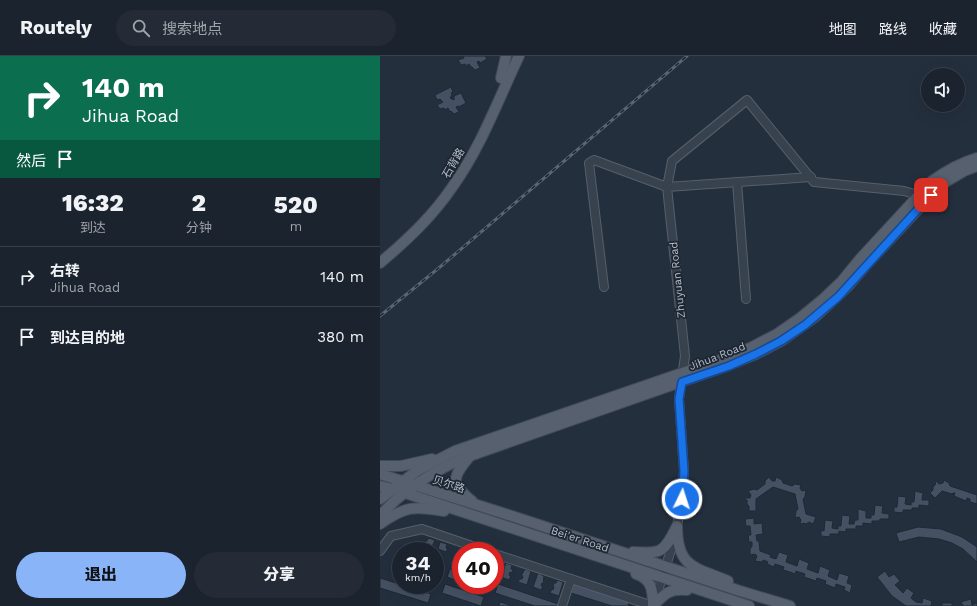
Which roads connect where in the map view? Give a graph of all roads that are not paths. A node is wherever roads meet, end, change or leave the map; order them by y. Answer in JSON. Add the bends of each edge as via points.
{"nodes":[{"id":1,"x":506,"y":56,"type":"edge"},
{"id":2,"x":511,"y":56,"type":"edge"},
{"id":3,"x":519,"y":56,"type":"edge"},
{"id":4,"x":501,"y":78,"type":"junction"},
{"id":5,"x":977,"y":158,"type":"edge"},
{"id":6,"x":977,"y":166,"type":"edge"},
{"id":7,"x":811,"y":177,"type":"junction"},
{"id":8,"x":737,"y":182,"type":"junction"},
{"id":9,"x":667,"y":187,"type":"junction"},
{"id":10,"x":918,"y":195,"type":"junction"},
{"id":11,"x":380,"y":254,"type":"edge"},
{"id":12,"x":380,"y":263,"type":"edge"},
{"id":13,"x":604,"y":287,"type":"dead end"},
{"id":14,"x":746,"y":299,"type":"dead end"},
{"id":15,"x":682,"y":377,"type":"junction"},
{"id":16,"x":471,"y":455,"type":"junction"},
{"id":17,"x":443,"y":456,"type":"junction"},
{"id":18,"x":380,"y":466,"type":"edge"},
{"id":19,"x":380,"y":474,"type":"edge"},
{"id":20,"x":402,"y":481,"type":"junction"},
{"id":21,"x":414,"y":485,"type":"junction"},
{"id":22,"x":380,"y":486,"type":"edge"},
{"id":23,"x":393,"y":489,"type":"junction"},
{"id":24,"x":404,"y":492,"type":"junction"},
{"id":25,"x":380,"y":499,"type":"edge"},
{"id":26,"x":477,"y":505,"type":"junction"},
{"id":27,"x":472,"y":515,"type":"junction"},
{"id":28,"x":380,"y":516,"type":"edge"},
{"id":29,"x":380,"y":524,"type":"edge"},
{"id":30,"x":677,"y":526,"type":"junction"},
{"id":31,"x":460,"y":542,"type":"edge"},
{"id":32,"x":573,"y":549,"type":"junction"},
{"id":33,"x":614,"y":550,"type":"junction"},
{"id":34,"x":380,"y":551,"type":"edge"},
{"id":35,"x":504,"y":557,"type":"edge"},
{"id":36,"x":666,"y":567,"type":"junction"},
{"id":37,"x":662,"y":578,"type":"junction"},
{"id":38,"x":571,"y":579,"type":"junction"},
{"id":39,"x":712,"y":595,"type":"junction"},
{"id":40,"x":754,"y":595,"type":"junction"},
{"id":41,"x":562,"y":606,"type":"edge"},
{"id":42,"x":653,"y":606,"type":"edge"},
{"id":43,"x":749,"y":606,"type":"edge"},
{"id":44,"x":790,"y":606,"type":"edge"}],
"edges":[{"from":1,"to":4,"type":"main road"},
{"from":2,"to":4,"type":"main road","name":"石背路"},
{"from":3,"to":12,"type":"main road","name":"石背路","via":[[477,145],[454,186],[424,223]]},
{"from":4,"to":11,"type":"main road","name":"石背路","via":[[471,142],[448,182],[419,218]]},
{"from":5,"to":10,"type":"main road","name":"Jihua Road","via":[[950,169],[932,181]]},
{"from":6,"to":15,"type":"main road","name":"Jihua Road","via":[[937,187],[848,286],[805,325],[781,341],[729,366]]},
{"from":7,"to":8,"type":"street"},
{"from":7,"to":9,"type":"street","name":"Zhuyuan Road","via":[[747,100],[672,161]]},
{"from":7,"to":10,"type":"street","via":[[814,182],[904,191]]},
{"from":8,"to":9,"type":"street"},
{"from":8,"to":14,"type":"street"},
{"from":9,"to":13,"type":"street","via":[[594,160],[589,163]]},
{"from":9,"to":15,"type":"street","name":"Zhuyuan Road","via":[[685,356]]},
{"from":10,"to":15,"type":"main road","name":"Jihua Road","via":[[832,291],[800,318],[752,347]]},
{"from":15,"to":16,"type":"main road","name":"Jihua Road"},
{"from":15,"to":17,"type":"main road","name":"Jihua Road"},
{"from":15,"to":30,"type":"street","name":"Zhuyuan Road","via":[[679,399],[684,471]]},
{"from":16,"to":21,"type":"main road","name":"Jihua Road","via":[[442,468]]},
{"from":16,"to":26,"type":"main road","via":[[459,469],[456,481],[461,492]]},
{"from":17,"to":18,"type":"main road","via":[[400,466]]},
{"from":17,"to":20,"type":"main road"},
{"from":19,"to":20,"type":"main road"},
{"from":20,"to":21,"type":"main road"},
{"from":20,"to":23,"type":"main road"},
{"from":21,"to":24,"type":"main road","name":"Jihua Road"},
{"from":21,"to":26,"type":"main road","name":"贝尔路"},
{"from":22,"to":23,"type":"main road"},
{"from":23,"to":24,"type":"main road"},
{"from":23,"to":25,"type":"main road"},
{"from":24,"to":27,"type":"main road","name":"Bei'er Road"},
{"from":24,"to":28,"type":"main road","name":"Jihua Road"},
{"from":26,"to":33,"type":"main road","name":"Bei'er Road"},
{"from":27,"to":29,"type":"main road","via":[[413,508],[397,512]]},
{"from":27,"to":32,"type":"main road","name":"Bei'er Road"},
{"from":30,"to":33,"type":"main road","via":[[667,545],[657,553]]},
{"from":30,"to":36,"type":"street","name":"Zhuyuan Road"},
{"from":30,"to":40,"type":"main road","via":[[677,540],[685,561],[691,566],[737,584]]},
{"from":31,"to":34,"type":"street","via":[[422,529],[391,536]]},
{"from":32,"to":37,"type":"main road","name":"Bei'er Road"},
{"from":32,"to":42,"type":"main road","via":[[598,562],[647,580],[652,589]]},
{"from":33,"to":36,"type":"main road","name":"Bei'er Road"},
{"from":35,"to":38,"type":"street"},
{"from":36,"to":37,"type":"street","name":"Zhuyuan Road"},
{"from":36,"to":40,"type":"main road","name":"Bei'er Road"},
{"from":37,"to":39,"type":"main road","name":"Bei'er Road"},
{"from":37,"to":42,"type":"street","name":"Zhuyuan Road"},
{"from":38,"to":41,"type":"street"},
{"from":38,"to":42,"type":"street"},
{"from":39,"to":42,"type":"main road","via":[[676,589],[660,598]]},
{"from":39,"to":43,"type":"main road","name":"Bei'er Road"},
{"from":40,"to":44,"type":"main road","name":"Bei'er Road"}]}
